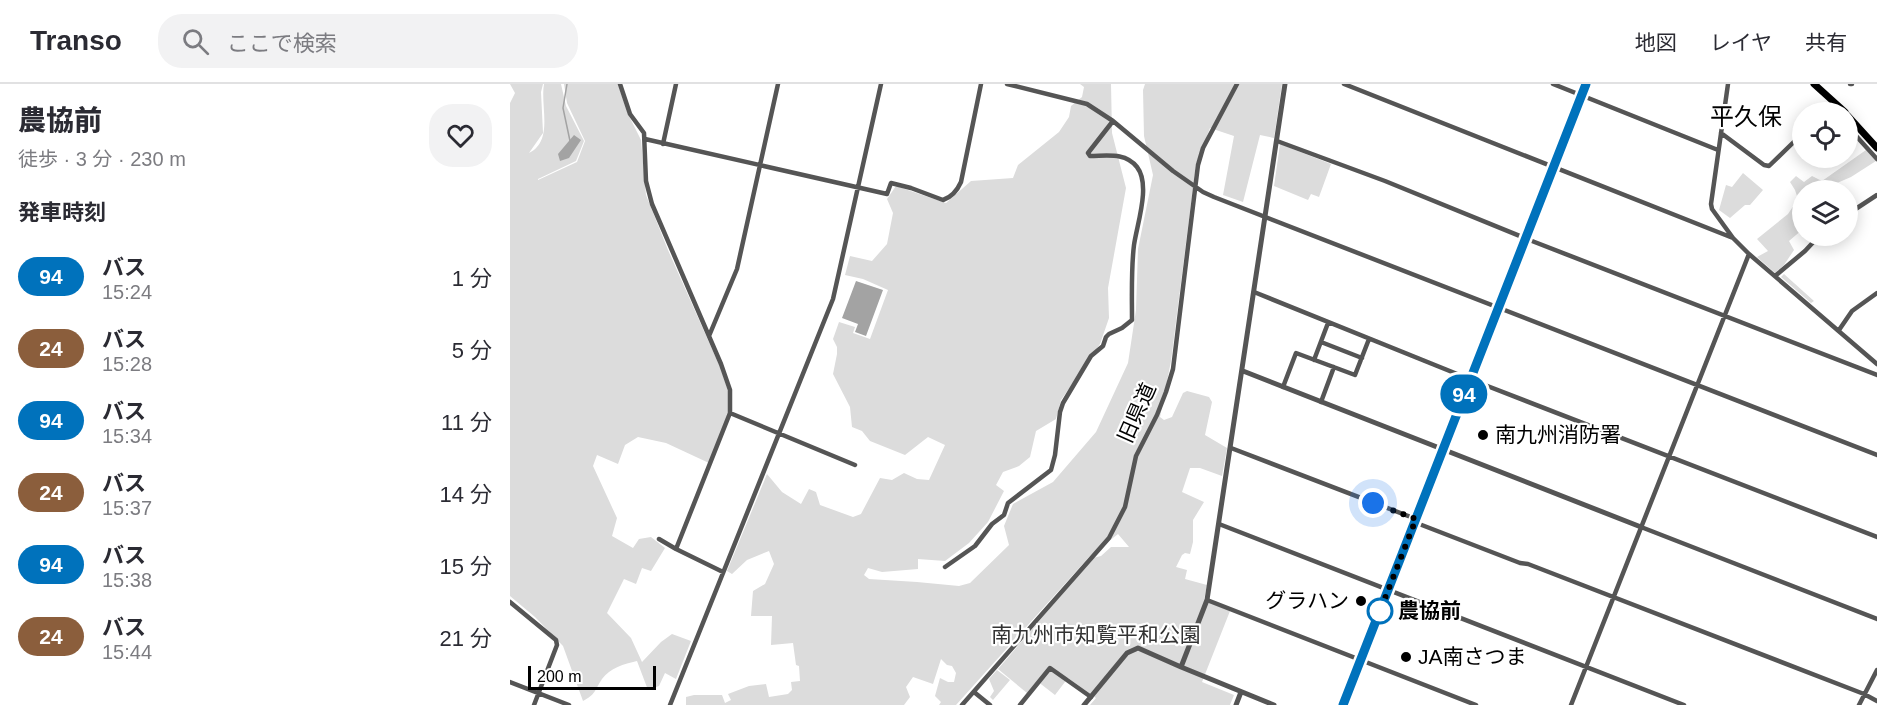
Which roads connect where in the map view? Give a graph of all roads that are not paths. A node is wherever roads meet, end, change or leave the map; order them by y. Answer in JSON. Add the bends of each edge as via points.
{"nodes":[{"id":1,"x":620,"y":84,"type":"edge"},
{"id":2,"x":676,"y":84,"type":"edge"},
{"id":3,"x":778,"y":84,"type":"edge"},
{"id":4,"x":881,"y":84,"type":"edge"},
{"id":5,"x":981,"y":84,"type":"edge"},
{"id":6,"x":1007,"y":84,"type":"edge"},
{"id":7,"x":1237,"y":84,"type":"edge"},
{"id":8,"x":1285,"y":84,"type":"edge"},
{"id":9,"x":1344,"y":84,"type":"edge"},
{"id":10,"x":1552,"y":84,"type":"edge"},
{"id":11,"x":1586,"y":84,"type":"edge"},
{"id":12,"x":1728,"y":84,"type":"edge"},
{"id":13,"x":1814,"y":84,"type":"edge"},
{"id":14,"x":1016,"y":85,"type":"edge"},
{"id":15,"x":1581,"y":95,"type":"junction"},
{"id":16,"x":1834,"y":102,"type":"edge"},
{"id":17,"x":1113,"y":121,"type":"junction"},
{"id":18,"x":1858,"y":127,"type":"edge"},
{"id":19,"x":1721,"y":133,"type":"junction"},
{"id":20,"x":1858,"y":138,"type":"edge"},
{"id":21,"x":645,"y":139,"type":"junction"},
{"id":22,"x":1277,"y":141,"type":"junction"},
{"id":23,"x":663,"y":144,"type":"junction"},
{"id":24,"x":1792,"y":144,"type":"edge"},
{"id":25,"x":1877,"y":148,"type":"edge"},
{"id":26,"x":1718,"y":150,"type":"junction"},
{"id":27,"x":1877,"y":159,"type":"edge"},
{"id":28,"x":760,"y":165,"type":"junction"},
{"id":29,"x":1554,"y":167,"type":"junction"},
{"id":30,"x":857,"y":187,"type":"junction"},
{"id":31,"x":1196,"y":187,"type":"junction"},
{"id":32,"x":1877,"y":195,"type":"edge"},
{"id":33,"x":1858,"y":207,"type":"edge"},
{"id":34,"x":1266,"y":216,"type":"junction"},
{"id":35,"x":1526,"y":238,"type":"junction"},
{"id":36,"x":1733,"y":238,"type":"junction"},
{"id":37,"x":1810,"y":246,"type":"edge"},
{"id":38,"x":1749,"y":254,"type":"junction"},
{"id":39,"x":1776,"y":276,"type":"junction"},
{"id":40,"x":1254,"y":292,"type":"junction"},
{"id":41,"x":1877,"y":292,"type":"edge"},
{"id":42,"x":1499,"y":308,"type":"junction"},
{"id":43,"x":1724,"y":315,"type":"junction"},
{"id":44,"x":1328,"y":323,"type":"junction"},
{"id":45,"x":1839,"y":330,"type":"junction"},
{"id":46,"x":709,"y":336,"type":"junction"},
{"id":47,"x":1369,"y":339,"type":"junction"},
{"id":48,"x":1322,"y":342,"type":"junction"},
{"id":49,"x":1362,"y":358,"type":"junction"},
{"id":50,"x":1314,"y":360,"type":"junction"},
{"id":51,"x":1877,"y":363,"type":"edge"},
{"id":52,"x":1334,"y":368,"type":"junction"},
{"id":53,"x":1243,"y":371,"type":"junction"},
{"id":54,"x":1877,"y":375,"type":"edge"},
{"id":55,"x":1470,"y":379,"type":"junction"},
{"id":56,"x":1697,"y":385,"type":"junction"},
{"id":57,"x":1283,"y":387,"type":"junction"},
{"id":58,"x":1321,"y":402,"type":"junction"},
{"id":59,"x":730,"y":413,"type":"junction"},
{"id":60,"x":779,"y":433,"type":"junction"},
{"id":61,"x":1230,"y":448,"type":"junction"},
{"id":62,"x":1443,"y":450,"type":"junction"},
{"id":63,"x":1877,"y":455,"type":"edge"},
{"id":64,"x":1669,"y":456,"type":"junction"},
{"id":65,"x":855,"y":465,"type":"dead end"},
{"id":66,"x":1415,"y":521,"type":"junction"},
{"id":67,"x":1219,"y":524,"type":"junction"},
{"id":68,"x":1641,"y":527,"type":"junction"},
{"id":69,"x":1877,"y":537,"type":"edge"},
{"id":70,"x":658,"y":539,"type":"dead end"},
{"id":71,"x":676,"y":549,"type":"junction"},
{"id":72,"x":945,"y":567,"type":"dead end"},
{"id":73,"x":723,"y":572,"type":"junction"},
{"id":74,"x":1388,"y":590,"type":"junction"},
{"id":75,"x":1614,"y":597,"type":"junction"},
{"id":76,"x":1207,"y":600,"type":"junction"},
{"id":77,"x":510,"y":602,"type":"edge"},
{"id":78,"x":1877,"y":618,"type":"edge"},
{"id":79,"x":1361,"y":660,"type":"junction"},
{"id":80,"x":1181,"y":667,"type":"junction"},
{"id":81,"x":1586,"y":667,"type":"junction"},
{"id":82,"x":1877,"y":670,"type":"edge"},
{"id":83,"x":510,"y":682,"type":"edge"},
{"id":84,"x":974,"y":692,"type":"junction"},
{"id":85,"x":1241,"y":692,"type":"junction"},
{"id":86,"x":539,"y":693,"type":"junction"},
{"id":87,"x":1864,"y":694,"type":"junction"},
{"id":88,"x":1091,"y":697,"type":"junction"},
{"id":89,"x":1877,"y":701,"type":"edge"},
{"id":90,"x":534,"y":705,"type":"edge"},
{"id":91,"x":569,"y":705,"type":"edge"},
{"id":92,"x":670,"y":705,"type":"edge"},
{"id":93,"x":962,"y":705,"type":"edge"},
{"id":94,"x":990,"y":705,"type":"edge"},
{"id":95,"x":1020,"y":705,"type":"edge"},
{"id":96,"x":1084,"y":705,"type":"edge"},
{"id":97,"x":1236,"y":705,"type":"edge"},
{"id":98,"x":1274,"y":705,"type":"edge"},
{"id":99,"x":1343,"y":705,"type":"edge"},
{"id":100,"x":1476,"y":705,"type":"edge"},
{"id":101,"x":1571,"y":705,"type":"edge"},
{"id":102,"x":1684,"y":705,"type":"edge"},
{"id":103,"x":1859,"y":705,"type":"edge"}],
"edges":[{"from":1,"to":21,"type":"street","via":[[630,114]]},
{"from":2,"to":23,"type":"street"},
{"from":3,"to":28,"type":"street"},
{"from":4,"to":30,"type":"street"},
{"from":5,"to":30,"type":"street","via":[[961,182],[950,198],[939,200],[891,183],[887,194]]},
{"from":6,"to":14,"type":"street"},
{"from":7,"to":31,"type":"street","name":"旧県道","via":[[1203,148]]},
{"from":8,"to":22,"type":"street"},
{"from":9,"to":29,"type":"street"},
{"from":10,"to":15,"type":"street"},
{"from":11,"to":15,"type":"main road"},
{"from":12,"to":19,"type":"street"},
{"from":13,"to":16,"type":"main road"},
{"from":14,"to":17,"type":"street","via":[[1081,101]]},
{"from":15,"to":26,"type":"street"},
{"from":15,"to":29,"type":"main road"},
{"from":17,"to":31,"type":"street"},
{"from":17,"to":72,"type":"street","via":[[1088,153],[1124,157],[1135,164],[1142,176],[1142,207],[1134,245],[1132,320],[1106,337],[1063,403],[1051,470],[1008,503],[1004,515],[975,546]]},
{"from":18,"to":25,"type":"main road"},
{"from":19,"to":24,"type":"street","via":[[1769,166]]},
{"from":19,"to":26,"type":"street"},
{"from":20,"to":27,"type":"street"},
{"from":21,"to":23,"type":"street"},
{"from":21,"to":46,"type":"street","via":[[648,191]]},
{"from":22,"to":34,"type":"street"},
{"from":22,"to":35,"type":"street"},
{"from":23,"to":28,"type":"street"},
{"from":26,"to":36,"type":"street","via":[[1711,204]]},
{"from":28,"to":30,"type":"street"},
{"from":28,"to":46,"type":"street","via":[[737,269]]},
{"from":29,"to":35,"type":"main road"},
{"from":29,"to":36,"type":"street"},
{"from":30,"to":60,"type":"street","via":[[832,299]]},
{"from":31,"to":34,"type":"street"},
{"from":31,"to":84,"type":"street","name":"旧県道","via":[[1173,369],[1157,415],[1136,456],[1125,507],[1109,538]]},
{"from":32,"to":33,"type":"street"},
{"from":34,"to":40,"type":"street"},
{"from":34,"to":42,"type":"street"},
{"from":35,"to":42,"type":"main road"},
{"from":35,"to":43,"type":"street"},
{"from":36,"to":38,"type":"street"},
{"from":37,"to":39,"type":"street"},
{"from":38,"to":39,"type":"street"},
{"from":38,"to":43,"type":"street"},
{"from":39,"to":45,"type":"street"},
{"from":40,"to":44,"type":"street"},
{"from":40,"to":53,"type":"street"},
{"from":41,"to":45,"type":"street","via":[[1848,315]]},
{"from":42,"to":55,"type":"main road"},
{"from":42,"to":56,"type":"street"},
{"from":43,"to":54,"type":"street"},
{"from":43,"to":56,"type":"street"},
{"from":44,"to":47,"type":"street"},
{"from":44,"to":48,"type":"street"},
{"from":45,"to":51,"type":"street"},
{"from":46,"to":59,"type":"street","via":[[730,390]]},
{"from":47,"to":49,"type":"street"},
{"from":47,"to":55,"type":"street"},
{"from":48,"to":49,"type":"street"},
{"from":48,"to":50,"type":"street"},
{"from":49,"to":52,"type":"street","via":[[1355,375]]},
{"from":50,"to":52,"type":"street"},
{"from":50,"to":57,"type":"street","via":[[1296,353]]},
{"from":52,"to":58,"type":"street"},
{"from":53,"to":57,"type":"street"},
{"from":53,"to":61,"type":"street"},
{"from":55,"to":62,"type":"main road"},
{"from":55,"to":64,"type":"street"},
{"from":56,"to":63,"type":"street"},
{"from":56,"to":64,"type":"street"},
{"from":57,"to":58,"type":"street"},
{"from":58,"to":62,"type":"street"},
{"from":59,"to":60,"type":"street"},
{"from":59,"to":71,"type":"street"},
{"from":60,"to":65,"type":"street"},
{"from":60,"to":73,"type":"street"},
{"from":61,"to":66,"type":"street"},
{"from":61,"to":67,"type":"street"},
{"from":62,"to":66,"type":"main road"},
{"from":62,"to":68,"type":"street"},
{"from":64,"to":68,"type":"street"},
{"from":64,"to":69,"type":"street"},
{"from":66,"to":74,"type":"main road"},
{"from":66,"to":75,"type":"street"},
{"from":67,"to":74,"type":"street"},
{"from":67,"to":76,"type":"street"},
{"from":68,"to":75,"type":"street"},
{"from":68,"to":78,"type":"street"},
{"from":70,"to":71,"type":"street"},
{"from":71,"to":73,"type":"street"},
{"from":73,"to":92,"type":"street"},
{"from":74,"to":79,"type":"main road"},
{"from":74,"to":81,"type":"street"},
{"from":75,"to":81,"type":"street"},
{"from":75,"to":87,"type":"street"},
{"from":76,"to":79,"type":"street"},
{"from":76,"to":80,"type":"street"},
{"from":77,"to":86,"type":"street","via":[[556,640]]},
{"from":79,"to":99,"type":"main road"},
{"from":79,"to":100,"type":"street"},
{"from":80,"to":85,"type":"street"},
{"from":80,"to":88,"type":"street","via":[[1134,649]]},
{"from":81,"to":101,"type":"street"},
{"from":81,"to":102,"type":"street"},
{"from":82,"to":87,"type":"street"},
{"from":83,"to":86,"type":"street"},
{"from":84,"to":93,"type":"street","name":"旧県道"},
{"from":84,"to":94,"type":"street"},
{"from":85,"to":97,"type":"street"},
{"from":85,"to":98,"type":"street"},
{"from":86,"to":90,"type":"street"},
{"from":86,"to":91,"type":"street"},
{"from":87,"to":89,"type":"street"},
{"from":87,"to":103,"type":"street"},
{"from":88,"to":95,"type":"street","via":[[1050,668]]},
{"from":88,"to":96,"type":"street"}]}
